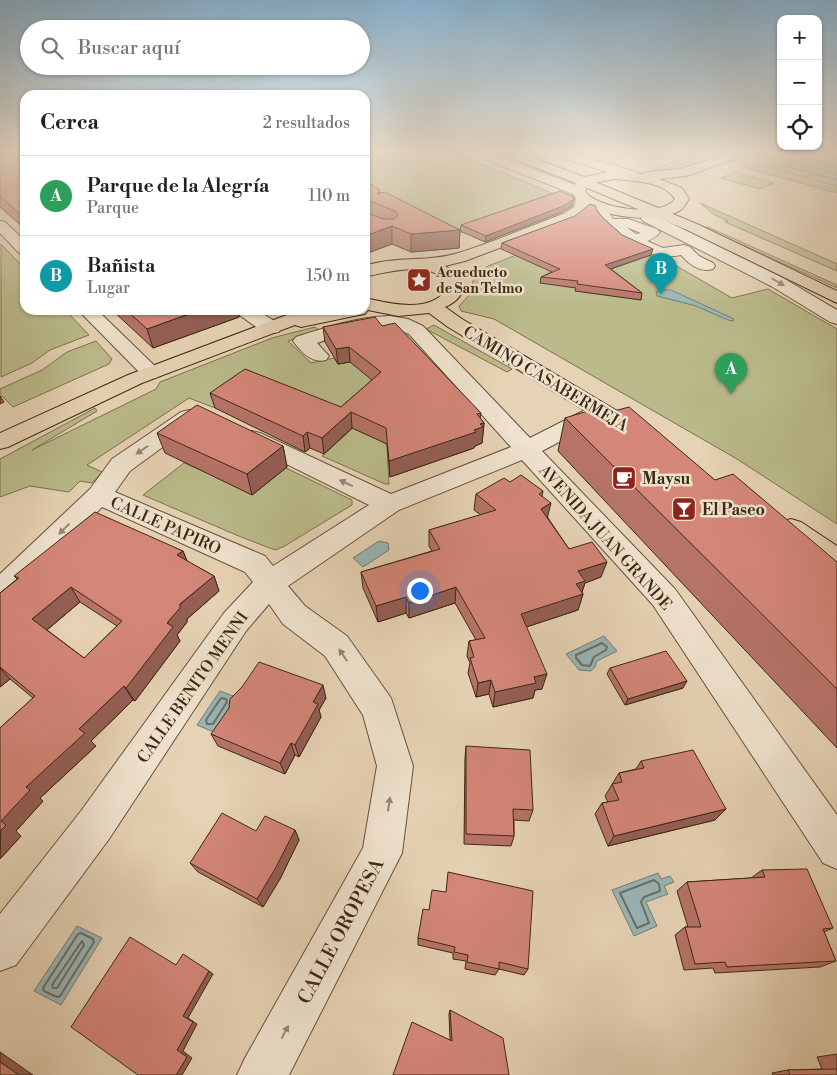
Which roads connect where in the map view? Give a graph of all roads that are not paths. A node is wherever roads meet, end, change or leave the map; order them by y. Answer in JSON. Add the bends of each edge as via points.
{"nodes":[{"id":1,"x":581,"y":203,"type":"edge"},
{"id":2,"x":590,"y":203,"type":"edge"},
{"id":3,"x":611,"y":203,"type":"edge"},
{"id":4,"x":666,"y":203,"type":"edge"},
{"id":5,"x":679,"y":203,"type":"edge"},
{"id":6,"x":676,"y":207,"type":"junction"},
{"id":7,"x":608,"y":216,"type":"junction"},
{"id":8,"x":655,"y":222,"type":"junction"},
{"id":9,"x":8,"y":230,"type":"edge"},
{"id":10,"x":633,"y":239,"type":"junction"},
{"id":11,"x":20,"y":244,"type":"edge"},
{"id":12,"x":689,"y":245,"type":"junction"},
{"id":13,"x":793,"y":259,"type":"dead end"},
{"id":14,"x":422,"y":265,"type":"junction"},
{"id":15,"x":370,"y":270,"type":"edge"},
{"id":16,"x":454,"y":282,"type":"junction"},
{"id":17,"x":837,"y":298,"type":"edge"},
{"id":18,"x":370,"y":307,"type":"edge"},
{"id":19,"x":433,"y":307,"type":"junction"},
{"id":20,"x":92,"y":315,"type":"edge"},
{"id":21,"x":252,"y":315,"type":"edge"},
{"id":22,"x":304,"y":315,"type":"edge"},
{"id":23,"x":335,"y":315,"type":"edge"},
{"id":24,"x":837,"y":318,"type":"edge"},
{"id":25,"x":272,"y":328,"type":"junction"},
{"id":26,"x":319,"y":356,"type":"dead end"},
{"id":27,"x":151,"y":373,"type":"junction"},
{"id":28,"x":602,"y":410,"type":"junction"},
{"id":29,"x":0,"y":442,"type":"edge"},
{"id":30,"x":658,"y":444,"type":"edge"},
{"id":31,"x":527,"y":450,"type":"junction"},
{"id":32,"x":99,"y":495,"type":"junction"},
{"id":33,"x":390,"y":504,"type":"junction"},
{"id":34,"x":775,"y":519,"type":"edge"},
{"id":35,"x":837,"y":561,"type":"edge"},
{"id":36,"x":270,"y":583,"type":"junction"},
{"id":37,"x":0,"y":592,"type":"edge"},
{"id":38,"x":837,"y":849,"type":"edge"},
{"id":39,"x":0,"y":949,"type":"edge"},
{"id":40,"x":262,"y":1075,"type":"edge"}],
"edges":[{"from":1,"to":14,"type":"main road","via":[[581,209],[568,217],[458,258]]},
{"from":2,"to":7,"type":"main road"},
{"from":3,"to":8,"type":"main road"},
{"from":4,"to":6,"type":"main road"},
{"from":5,"to":6,"type":"main road"},
{"from":6,"to":8,"type":"main road"},
{"from":6,"to":13,"type":"main road"},
{"from":7,"to":8,"type":"street","via":[[628,223]]},
{"from":7,"to":10,"type":"street"},
{"from":7,"to":16,"type":"main road","via":[[580,222],[469,266]]},
{"from":8,"to":10,"type":"street","via":[[648,236]]},
{"from":8,"to":12,"type":"street"},
{"from":8,"to":17,"type":"main road","via":[[692,227]]},
{"from":9,"to":11,"type":"street"},
{"from":10,"to":12,"type":"street","via":[[653,252],[669,254]]},
{"from":12,"to":24,"type":"street","one_way":true,"via":[[693,259],[724,275],[750,268]]},
{"from":14,"to":15,"type":"main road","via":[[384,266]]},
{"from":14,"to":16,"type":"main road","via":[[442,271]]},
{"from":16,"to":19,"type":"main road","via":[[455,290],[450,298]]},
{"from":18,"to":19,"type":"main road","via":[[402,311]]},
{"from":19,"to":28,"type":"main road","name":"CAMINO CASABERMEJA"},
{"from":20,"to":27,"type":"street"},
{"from":21,"to":25,"type":"street"},
{"from":22,"to":25,"type":"main road"},
{"from":23,"to":25,"type":"main road"},
{"from":25,"to":27,"type":"main road"},
{"from":26,"to":31,"type":"street","name":"AVENIDA JUAN GRANDE","via":[[304,341],[378,322],[400,323],[416,330]]},
{"from":27,"to":29,"type":"main road"},
{"from":28,"to":30,"type":"main road","name":"CAMINO CASABERMEJA"},
{"from":28,"to":31,"type":"street","name":"CALLE BENITO MENNI"},
{"from":31,"to":33,"type":"street","name":"CALLE BENITO MENNI"},
{"from":31,"to":38,"type":"street","name":"AVENIDA JUAN GRANDE","via":[[664,597]]},
{"from":33,"to":32,"type":"street","one_way":true,"via":[[196,412],[121,465]]},
{"from":32,"to":36,"type":"street","name":"CALLE PAPIRO","via":[[255,564]]},
{"from":32,"to":37,"type":"street","name":"CALLE PAPIRO","one_way":true},
{"from":33,"to":36,"type":"street","name":"CALLE BENITO MENNI"},
{"from":34,"to":35,"type":"main road"},
{"from":36,"to":39,"type":"street","name":"CALLE BENITO MENNI","via":[[235,622],[95,825]]},
{"from":40,"to":36,"type":"street","name":"CALLE OROPESA","one_way":true,"via":[[382,853],[395,766],[379,709],[336,646],[294,615]]}]}
